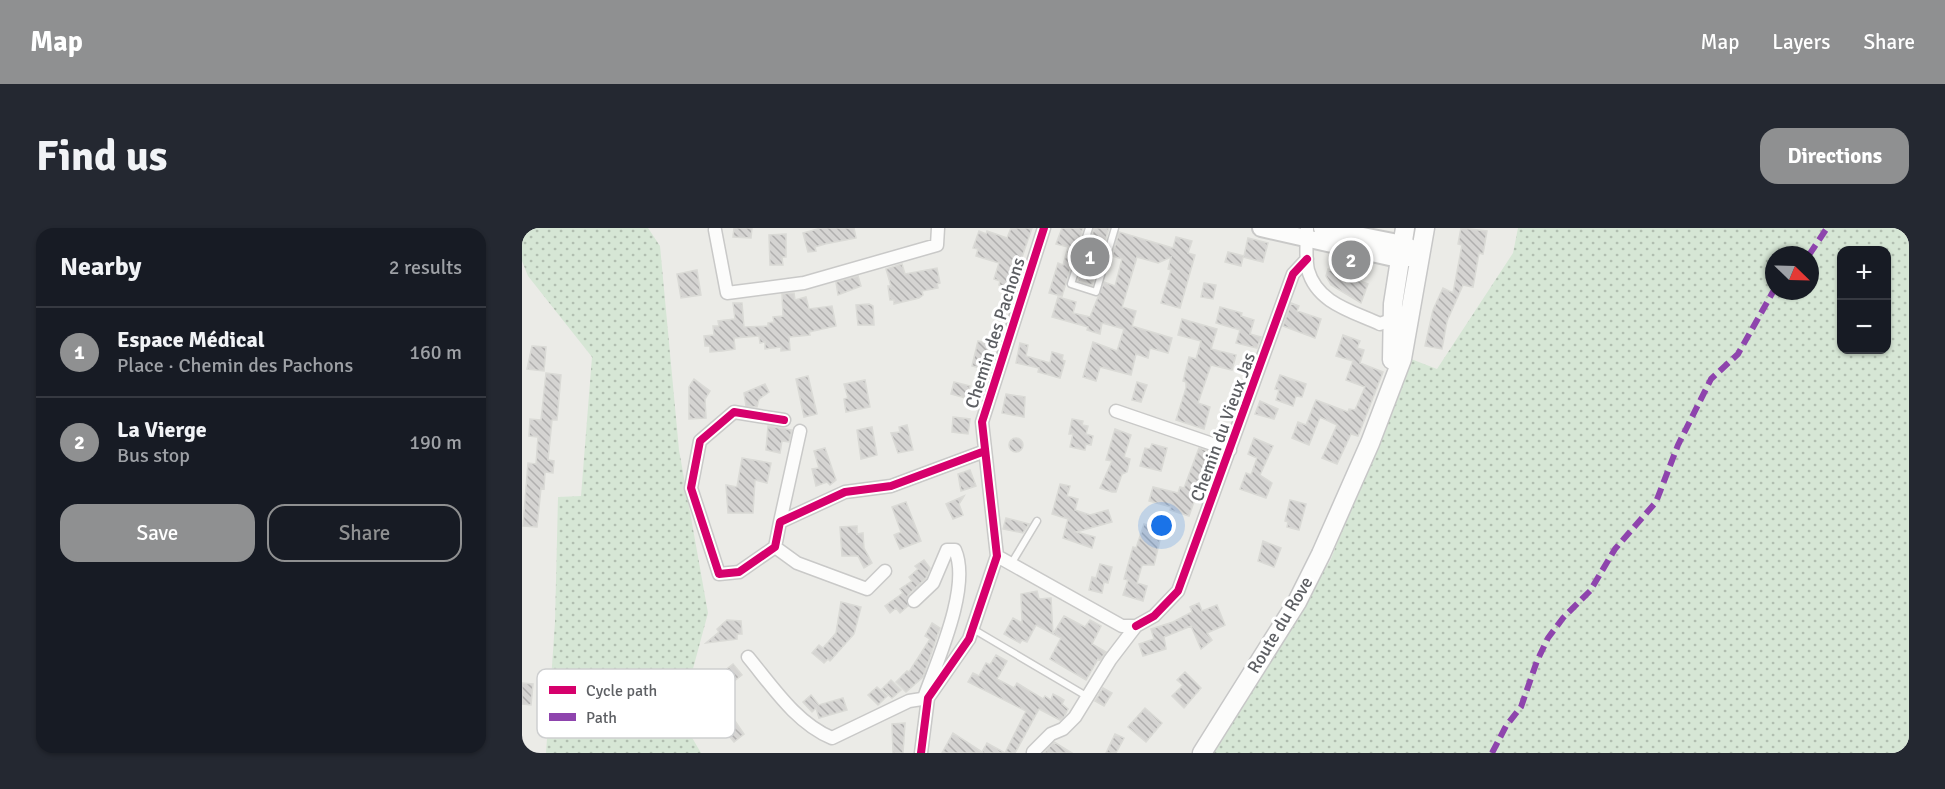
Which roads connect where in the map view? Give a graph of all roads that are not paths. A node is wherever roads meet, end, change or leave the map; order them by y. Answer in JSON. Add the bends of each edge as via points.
{"nodes":[{"id":1,"x":938,"y":228,"type":"edge"},
{"id":2,"x":1044,"y":228,"type":"edge"},
{"id":3,"x":1089,"y":228,"type":"edge"},
{"id":4,"x":1115,"y":228,"type":"edge"},
{"id":5,"x":1261,"y":228,"type":"edge"},
{"id":6,"x":1322,"y":228,"type":"edge"},
{"id":7,"x":1425,"y":228,"type":"edge"},
{"id":8,"x":715,"y":230,"type":"dead end"},
{"id":9,"x":1307,"y":234,"type":"edge"},
{"id":10,"x":1403,"y":244,"type":"edge"},
{"id":11,"x":1421,"y":255,"type":"junction"},
{"id":12,"x":1307,"y":259,"type":"junction"},
{"id":13,"x":1386,"y":321,"type":"junction"},
{"id":14,"x":1116,"y":411,"type":"dead end"},
{"id":15,"x":784,"y":420,"type":"dead end"},
{"id":16,"x":800,"y":431,"type":"dead end"},
{"id":17,"x":1230,"y":450,"type":"junction"},
{"id":18,"x":985,"y":451,"type":"junction"},
{"id":19,"x":1347,"y":492,"type":"junction"},
{"id":20,"x":1037,"y":521,"type":"dead end"},
{"id":21,"x":780,"y":522,"type":"junction"},
{"id":22,"x":775,"y":547,"type":"junction"},
{"id":23,"x":997,"y":556,"type":"junction"},
{"id":24,"x":1011,"y":564,"type":"junction"},
{"id":25,"x":885,"y":571,"type":"dead end"},
{"id":26,"x":914,"y":601,"type":"dead end"},
{"id":27,"x":1136,"y":626,"type":"junction"},
{"id":28,"x":972,"y":629,"type":"junction"},
{"id":29,"x":748,"y":657,"type":"dead end"},
{"id":30,"x":1089,"y":697,"type":"junction"},
{"id":31,"x":926,"y":698,"type":"junction"},
{"id":32,"x":1034,"y":752,"type":"edge"},
{"id":33,"x":921,"y":753,"type":"edge"},
{"id":34,"x":1202,"y":753,"type":"edge"}],
"edges":[{"from":1,"to":8,"type":"street","via":[[937,245],[804,283],[727,292]]},
{"from":2,"to":18,"type":"street","name":"Chemin des Pachons","via":[[982,422]]},
{"from":3,"to":4,"type":"lane","via":[[1071,284],[1096,292]]},
{"from":5,"to":9,"type":"street"},
{"from":6,"to":10,"type":"street"},
{"from":7,"to":11,"type":"main road"},
{"from":9,"to":10,"type":"street"},
{"from":9,"to":12,"type":"street"},
{"from":10,"to":11,"type":"street"},
{"from":10,"to":13,"type":"main road"},
{"from":11,"to":19,"type":"main road","via":[[1399,373]]},
{"from":12,"to":13,"type":"street","via":[[1318,291],[1329,301],[1366,318]]},
{"from":12,"to":17,"type":"street","name":"Chemin du Vieux Jas","via":[[1293,274]]},
{"from":13,"to":19,"type":"main road","via":[[1391,368]]},
{"from":14,"to":17,"type":"street"},
{"from":15,"to":22,"type":"street","via":[[734,412],[700,441],[691,488],[719,574],[739,572]]},
{"from":16,"to":21,"type":"street"},
{"from":17,"to":27,"type":"street","name":"Chemin du Vieux Jas","via":[[1178,591],[1154,616]]},
{"from":18,"to":21,"type":"street","via":[[891,486],[845,492]]},
{"from":18,"to":23,"type":"street","name":"Chemin des Pachons"},
{"from":19,"to":34,"type":"main road","name":"Route du Rove","via":[[1297,602]]},
{"from":20,"to":24,"type":"lane"},
{"from":21,"to":22,"type":"street"},
{"from":22,"to":25,"type":"street","via":[[797,563],[867,589]]},
{"from":23,"to":24,"type":"street"},
{"from":23,"to":28,"type":"street","name":"Chemin des Pachons"},
{"from":24,"to":27,"type":"street","via":[[1122,626]]},
{"from":26,"to":31,"type":"street","via":[[933,583],[947,550],[955,550],[957,594]]},
{"from":27,"to":30,"type":"street","name":"Chemin du Vieux Jas"},
{"from":28,"to":30,"type":"lane"},
{"from":28,"to":31,"type":"street","name":"Chemin des Pachons","via":[[969,639]]},
{"from":29,"to":31,"type":"street","via":[[790,708],[832,738],[909,701]]},
{"from":30,"to":32,"type":"street","name":"Chemin du Vieux Jas","via":[[1063,729],[1051,734]]},
{"from":31,"to":33,"type":"street","name":"Chemin des Pachons"}]}
